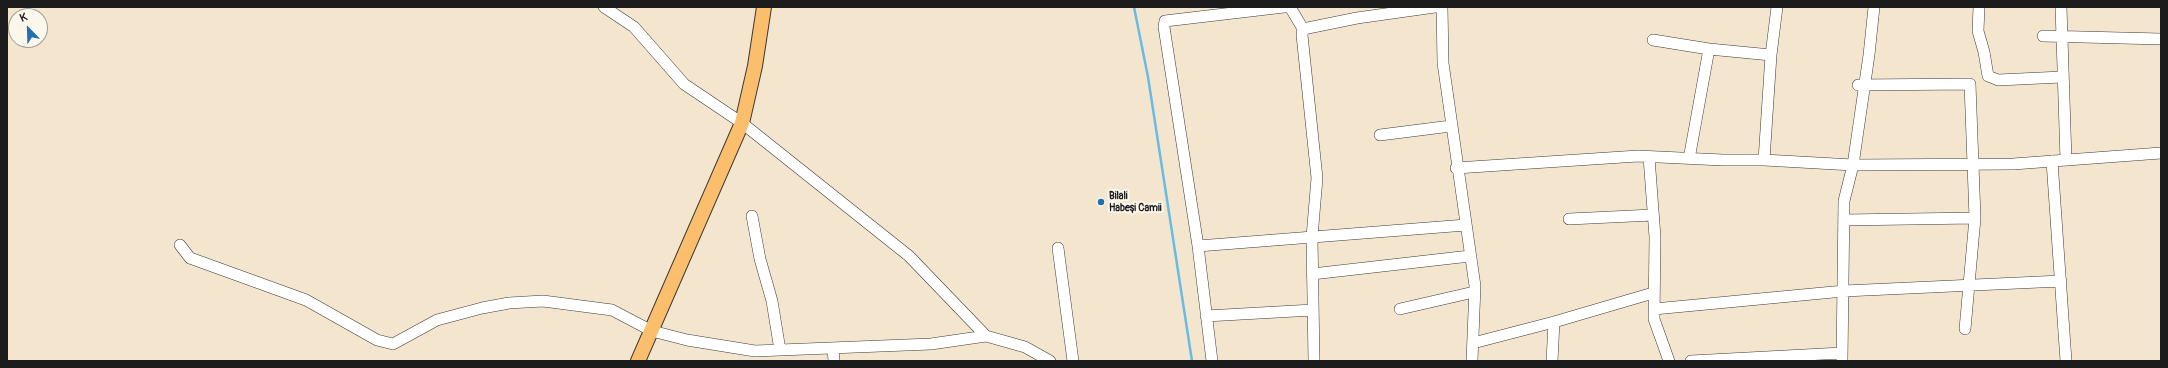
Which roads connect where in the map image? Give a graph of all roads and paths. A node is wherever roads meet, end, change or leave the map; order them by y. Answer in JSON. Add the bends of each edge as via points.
{"nodes":[{"id":1,"x":604,"y":7,"type":"edge"},
{"id":2,"x":764,"y":7,"type":"edge"},
{"id":3,"x":1284,"y":7,"type":"edge"},
{"id":4,"x":1290,"y":7,"type":"edge"},
{"id":5,"x":1435,"y":7,"type":"edge"},
{"id":6,"x":1442,"y":7,"type":"edge"},
{"id":7,"x":1777,"y":7,"type":"edge"},
{"id":8,"x":1874,"y":7,"type":"edge"},
{"id":9,"x":1980,"y":7,"type":"edge"},
{"id":10,"x":2061,"y":7,"type":"edge"},
{"id":11,"x":1303,"y":29,"type":"junction"},
{"id":12,"x":2043,"y":36,"type":"dead end"},
{"id":13,"x":2062,"y":36,"type":"junction"},
{"id":14,"x":2161,"y":39,"type":"edge"},
{"id":15,"x":1653,"y":40,"type":"dead end"},
{"id":16,"x":1709,"y":49,"type":"junction"},
{"id":17,"x":1771,"y":55,"type":"junction"},
{"id":18,"x":2062,"y":78,"type":"junction"},
{"id":19,"x":1861,"y":85,"type":"junction"},
{"id":20,"x":742,"y":123,"type":"junction"},
{"id":21,"x":1451,"y":126,"type":"junction"},
{"id":22,"x":1380,"y":135,"type":"dead end"},
{"id":23,"x":2161,"y":153,"type":"edge"},
{"id":24,"x":1649,"y":157,"type":"junction"},
{"id":25,"x":1689,"y":159,"type":"junction"},
{"id":26,"x":1764,"y":160,"type":"junction"},
{"id":27,"x":2066,"y":160,"type":"junction"},
{"id":28,"x":2052,"y":161,"type":"junction"},
{"id":29,"x":1853,"y":165,"type":"junction"},
{"id":30,"x":1972,"y":165,"type":"junction"},
{"id":31,"x":1456,"y":168,"type":"junction"},
{"id":32,"x":1653,"y":214,"type":"junction"},
{"id":33,"x":752,"y":216,"type":"dead end"},
{"id":34,"x":1975,"y":218,"type":"junction"},
{"id":35,"x":1569,"y":219,"type":"dead end"},
{"id":36,"x":1844,"y":220,"type":"junction"},
{"id":37,"x":1466,"y":225,"type":"junction"},
{"id":38,"x":1312,"y":237,"type":"junction"},
{"id":39,"x":180,"y":245,"type":"dead end"},
{"id":40,"x":1198,"y":246,"type":"junction"},
{"id":41,"x":1058,"y":248,"type":"dead end"},
{"id":42,"x":1470,"y":256,"type":"junction"},
{"id":43,"x":1312,"y":274,"type":"junction"},
{"id":44,"x":2060,"y":281,"type":"junction"},
{"id":45,"x":1970,"y":284,"type":"junction"},
{"id":46,"x":1844,"y":291,"type":"junction"},
{"id":47,"x":1474,"y":292,"type":"junction"},
{"id":48,"x":1653,"y":293,"type":"junction"},
{"id":49,"x":1400,"y":309,"type":"dead end"},
{"id":50,"x":1654,"y":309,"type":"junction"},
{"id":51,"x":1313,"y":310,"type":"junction"},
{"id":52,"x":1206,"y":316,"type":"junction"},
{"id":53,"x":1554,"y":322,"type":"junction"},
{"id":54,"x":1965,"y":329,"type":"dead end"},
{"id":55,"x":652,"y":331,"type":"junction"},
{"id":56,"x":986,"y":336,"type":"junction"},
{"id":57,"x":1473,"y":343,"type":"junction"},
{"id":58,"x":833,"y":348,"type":"junction"},
{"id":59,"x":780,"y":350,"type":"junction"},
{"id":60,"x":754,"y":356,"type":"edge"},
{"id":61,"x":1842,"y":357,"type":"edge"},
{"id":62,"x":638,"y":361,"type":"edge"},
{"id":63,"x":834,"y":361,"type":"edge"},
{"id":64,"x":1050,"y":361,"type":"edge"},
{"id":65,"x":1073,"y":361,"type":"edge"},
{"id":66,"x":1212,"y":361,"type":"edge"},
{"id":67,"x":1314,"y":361,"type":"edge"},
{"id":68,"x":1472,"y":361,"type":"edge"},
{"id":69,"x":1552,"y":361,"type":"edge"},
{"id":70,"x":1669,"y":361,"type":"edge"},
{"id":71,"x":1691,"y":361,"type":"edge"},
{"id":72,"x":2066,"y":361,"type":"edge"}],
"edges":[{"from":1,"to":20,"type":"street","via":[[634,27],[684,84]]},
{"from":2,"to":20,"type":"main road","via":[[755,66]]},
{"from":3,"to":40,"type":"street","via":[[1165,21]]},
{"from":4,"to":11,"type":"street"},
{"from":5,"to":11,"type":"street"},
{"from":6,"to":21,"type":"street","via":[[1442,62]]},
{"from":7,"to":17,"type":"street"},
{"from":8,"to":19,"type":"street"},
{"from":9,"to":18,"type":"street","via":[[1978,31],[1988,76],[1998,80]]},
{"from":10,"to":13,"type":"street"},
{"from":11,"to":38,"type":"street","via":[[1316,178]]},
{"from":12,"to":13,"type":"street"},
{"from":13,"to":14,"type":"street"},
{"from":13,"to":18,"type":"street"},
{"from":15,"to":16,"type":"street"},
{"from":16,"to":17,"type":"street"},
{"from":16,"to":25,"type":"street"},
{"from":17,"to":26,"type":"street"},
{"from":18,"to":27,"type":"street"},
{"from":19,"to":29,"type":"street"},
{"from":19,"to":30,"type":"street","via":[[1970,84]]},
{"from":20,"to":55,"type":"main road"},
{"from":20,"to":56,"type":"street","via":[[909,256]]},
{"from":21,"to":22,"type":"street"},
{"from":21,"to":31,"type":"street"},
{"from":23,"to":27,"type":"street"},
{"from":24,"to":25,"type":"street"},
{"from":24,"to":31,"type":"street"},
{"from":24,"to":32,"type":"street"},
{"from":25,"to":26,"type":"street"},
{"from":26,"to":29,"type":"street"},
{"from":27,"to":28,"type":"street"},
{"from":28,"to":30,"type":"street"},
{"from":28,"to":44,"type":"street"},
{"from":29,"to":30,"type":"street"},
{"from":29,"to":36,"type":"street","via":[[1844,201]]},
{"from":30,"to":34,"type":"street"},
{"from":31,"to":37,"type":"street"},
{"from":32,"to":35,"type":"street"},
{"from":32,"to":48,"type":"street"},
{"from":33,"to":59,"type":"street","via":[[760,259],[772,301]]},
{"from":34,"to":36,"type":"street"},
{"from":34,"to":45,"type":"street"},
{"from":36,"to":46,"type":"street"},
{"from":37,"to":38,"type":"street"},
{"from":37,"to":42,"type":"street"},
{"from":38,"to":40,"type":"street"},
{"from":38,"to":43,"type":"street"},
{"from":39,"to":55,"type":"street","via":[[190,258],[306,300],[388,344],[403,340],[416,330],[437,320],[509,303],[544,301],[612,310]]},
{"from":40,"to":52,"type":"street"},
{"from":41,"to":65,"type":"street"},
{"from":42,"to":43,"type":"street"},
{"from":42,"to":47,"type":"street"},
{"from":43,"to":51,"type":"street"},
{"from":44,"to":45,"type":"street"},
{"from":44,"to":72,"type":"street"},
{"from":45,"to":46,"type":"street"},
{"from":45,"to":54,"type":"street"},
{"from":46,"to":50,"type":"street"},
{"from":46,"to":61,"type":"street"},
{"from":47,"to":49,"type":"street"},
{"from":47,"to":57,"type":"street"},
{"from":48,"to":50,"type":"street"},
{"from":48,"to":53,"type":"street"},
{"from":50,"to":70,"type":"street","via":[[1654,319]]},
{"from":51,"to":52,"type":"street"},
{"from":51,"to":67,"type":"street"},
{"from":52,"to":66,"type":"street"},
{"from":53,"to":57,"type":"street"},
{"from":53,"to":69,"type":"street"},
{"from":55,"to":60,"type":"street"},
{"from":55,"to":62,"type":"main road"},
{"from":56,"to":58,"type":"street","via":[[931,344]]},
{"from":56,"to":64,"type":"street","via":[[1025,347]]},
{"from":57,"to":68,"type":"street"},
{"from":58,"to":59,"type":"street"},
{"from":58,"to":63,"type":"street"},
{"from":59,"to":60,"type":"street"},
{"from":61,"to":71,"type":"street"}]}
